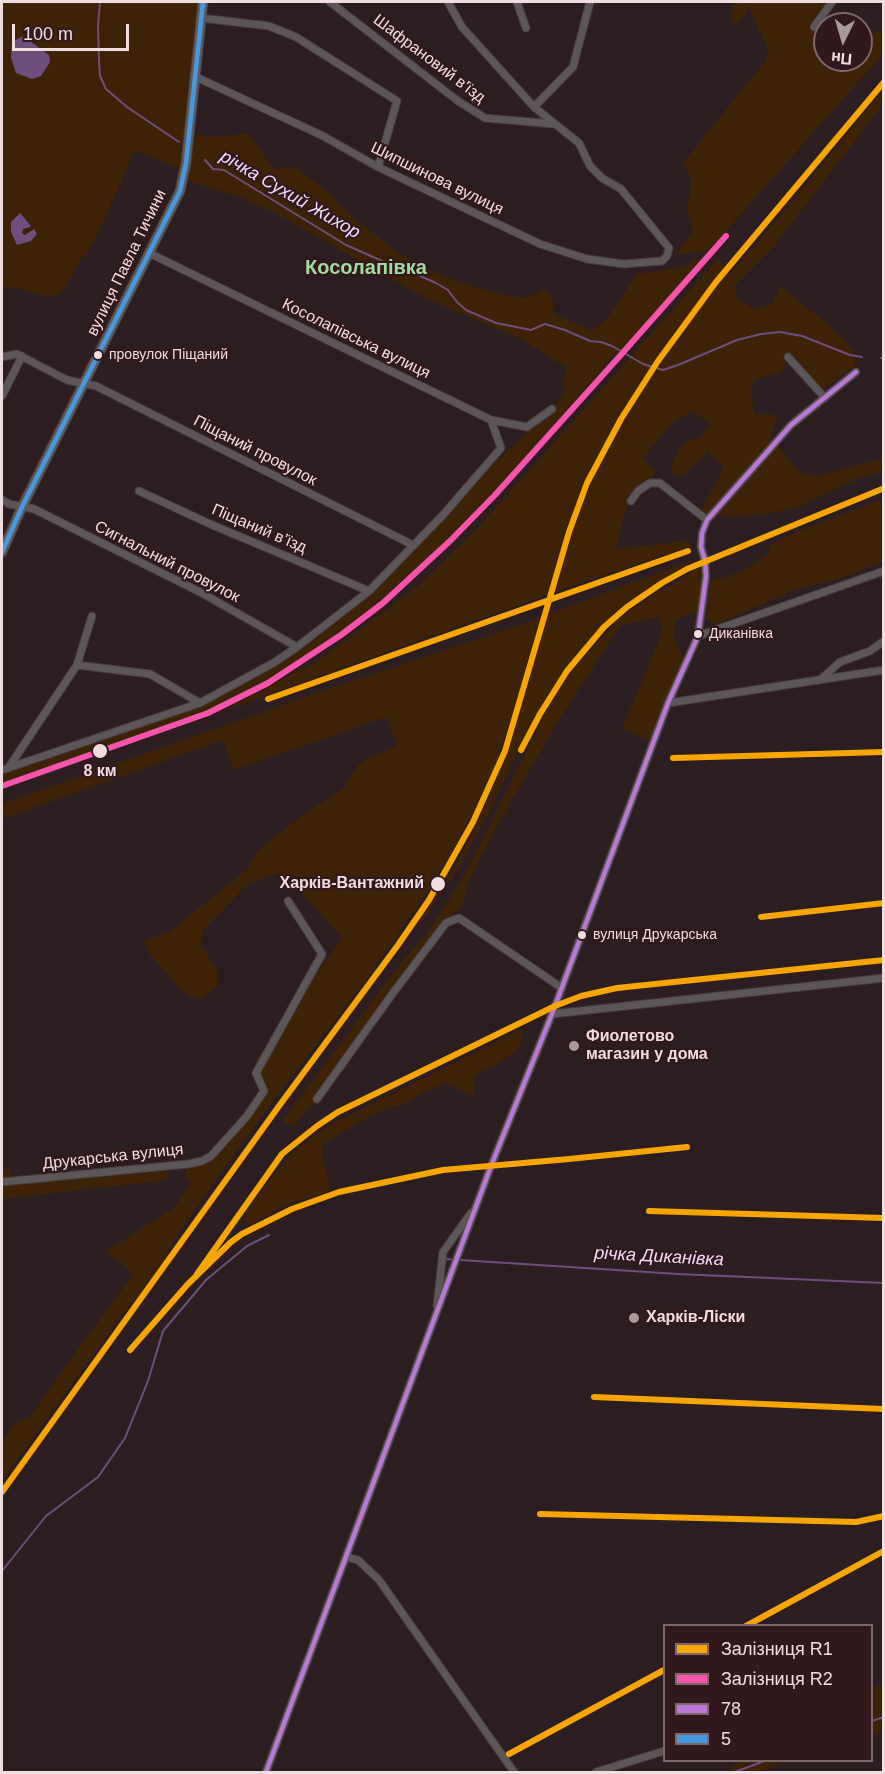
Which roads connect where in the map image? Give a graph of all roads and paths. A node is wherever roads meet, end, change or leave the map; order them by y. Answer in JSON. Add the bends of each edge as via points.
{"nodes":[{"id":1,"x":203,"y":2,"type":"edge"},
{"id":2,"x":330,"y":2,"type":"edge"},
{"id":3,"x":448,"y":2,"type":"edge"},
{"id":4,"x":517,"y":2,"type":"edge"},
{"id":5,"x":590,"y":2,"type":"edge"},
{"id":6,"x":201,"y":18,"type":"junction"},
{"id":7,"x":526,"y":28,"type":"dead end"},
{"id":8,"x":196,"y":77,"type":"junction"},
{"id":9,"x":534,"y":108,"type":"junction"},
{"id":10,"x":554,"y":124,"type":"junction"},
{"id":11,"x":378,"y":167,"type":"junction"},
{"id":12,"x":149,"y":253,"type":"junction"},
{"id":13,"x":22,"y":356,"type":"junction"},
{"id":14,"x":2,"y":357,"type":"edge"},
{"id":15,"x":788,"y":357,"type":"dead end"},
{"id":16,"x":856,"y":372,"type":"dead end"},
{"id":17,"x":84,"y":383,"type":"junction"},
{"id":18,"x":2,"y":396,"type":"edge"},
{"id":19,"x":825,"y":398,"type":"junction"},
{"id":20,"x":552,"y":409,"type":"dead end"},
{"id":21,"x":491,"y":420,"type":"junction"},
{"id":22,"x":139,"y":491,"type":"dead end"},
{"id":23,"x":2,"y":500,"type":"edge"},
{"id":24,"x":631,"y":501,"type":"dead end"},
{"id":25,"x":22,"y":507,"type":"junction"},
{"id":26,"x":708,"y":520,"type":"junction"},
{"id":27,"x":413,"y":545,"type":"junction"},
{"id":28,"x":2,"y":552,"type":"edge"},
{"id":29,"x":884,"y":571,"type":"edge"},
{"id":30,"x":369,"y":591,"type":"junction"},
{"id":31,"x":92,"y":616,"type":"dead end"},
{"id":32,"x":698,"y":636,"type":"junction"},
{"id":33,"x":884,"y":641,"type":"edge"},
{"id":34,"x":297,"y":647,"type":"junction"},
{"id":35,"x":77,"y":665,"type":"junction"},
{"id":36,"x":884,"y":670,"type":"edge"},
{"id":37,"x":818,"y":681,"type":"junction"},
{"id":38,"x":200,"y":703,"type":"junction"},
{"id":39,"x":668,"y":703,"type":"junction"},
{"id":40,"x":5,"y":769,"type":"edge"},
{"id":41,"x":288,"y":901,"type":"dead end"},
{"id":42,"x":884,"y":978,"type":"edge"},
{"id":43,"x":562,"y":988,"type":"junction"},
{"id":44,"x":552,"y":1014,"type":"junction"},
{"id":45,"x":317,"y":1100,"type":"dead end"},
{"id":46,"x":2,"y":1182,"type":"edge"},
{"id":47,"x":476,"y":1206,"type":"junction"},
{"id":48,"x":436,"y":1314,"type":"junction"},
{"id":49,"x":347,"y":1557,"type":"junction"},
{"id":50,"x":663,"y":1751,"type":"edge"},
{"id":51,"x":266,"y":1773,"type":"edge"},
{"id":52,"x":514,"y":1773,"type":"edge"},
{"id":53,"x":596,"y":1773,"type":"edge"}],
"edges":[{"from":1,"to":6,"type":"main road","name":"вулиця Павла Тичини"},
{"from":2,"to":10,"type":"street","name":"Шафрановий в'їзд","via":[[485,118]]},
{"from":3,"to":9,"type":"street","via":[[462,27]]},
{"from":4,"to":7,"type":"street"},
{"from":5,"to":9,"type":"street","via":[[573,67]]},
{"from":6,"to":8,"type":"main road","name":"вулиця Павла Тичини"},
{"from":6,"to":11,"type":"street","via":[[269,26],[296,36],[397,101]]},
{"from":8,"to":11,"type":"street","name":"Шипшинова вулиця","via":[[323,136]]},
{"from":8,"to":12,"type":"main road","name":"вулиця Павла Тичини","via":[[180,191]]},
{"from":9,"to":10,"type":"street"},
{"from":10,"to":11,"type":"street","name":"Шипшинова вулиця","via":[[579,144],[590,166],[602,178],[621,189],[669,248],[662,261],[624,264],[587,259],[540,244]]},
{"from":12,"to":17,"type":"main road","name":"вулиця Павла Тичини"},
{"from":12,"to":21,"type":"street","name":"Косолапівська вулиця"},
{"from":13,"to":14,"type":"street"},
{"from":13,"to":17,"type":"street","name":"Піщаний провулок","via":[[67,380]]},
{"from":13,"to":18,"type":"street"},
{"from":15,"to":19,"type":"street"},
{"from":16,"to":19,"type":"street"},
{"from":17,"to":25,"type":"main road","name":"вулиця Павла Тичини"},
{"from":17,"to":27,"type":"street","name":"Піщаний провулок"},
{"from":19,"to":26,"type":"street","via":[[791,425]]},
{"from":20,"to":21,"type":"street","name":"Косолапівська вулиця","via":[[527,427]]},
{"from":21,"to":27,"type":"street","via":[[501,448]]},
{"from":22,"to":30,"type":"street","name":"Піщаний в’їзд"},
{"from":23,"to":25,"type":"street","name":"Сигнальний провулок"},
{"from":24,"to":26,"type":"street","via":[[650,483],[660,483]]},
{"from":25,"to":28,"type":"main road","name":"вулиця Павла Тичини"},
{"from":25,"to":34,"type":"street","name":"Сигнальний провулок","via":[[34,509],[200,592]]},
{"from":26,"to":32,"type":"street","via":[[702,533],[706,576]]},
{"from":27,"to":30,"type":"street"},
{"from":29,"to":32,"type":"street"},
{"from":30,"to":34,"type":"street"},
{"from":31,"to":35,"type":"street"},
{"from":32,"to":39,"type":"street"},
{"from":33,"to":37,"type":"street","via":[[840,662]]},
{"from":34,"to":38,"type":"street"},
{"from":35,"to":38,"type":"street","via":[[150,674]]},
{"from":35,"to":40,"type":"street"},
{"from":36,"to":37,"type":"street"},
{"from":37,"to":39,"type":"street"},
{"from":38,"to":40,"type":"street"},
{"from":39,"to":43,"type":"street"},
{"from":41,"to":46,"type":"street","name":"Друкарська вулиця","via":[[322,954],[256,1073],[264,1091],[248,1116],[212,1156],[188,1164]]},
{"from":42,"to":44,"type":"street"},
{"from":43,"to":44,"type":"street"},
{"from":43,"to":45,"type":"street","via":[[459,918],[446,922]]},
{"from":44,"to":47,"type":"street"},
{"from":47,"to":48,"type":"street"},
{"from":47,"to":48,"type":"street","via":[[443,1252]]},
{"from":48,"to":49,"type":"street"},
{"from":49,"to":51,"type":"street"},
{"from":49,"to":52,"type":"street","via":[[358,1560],[379,1580]]},
{"from":50,"to":53,"type":"street"}]}
